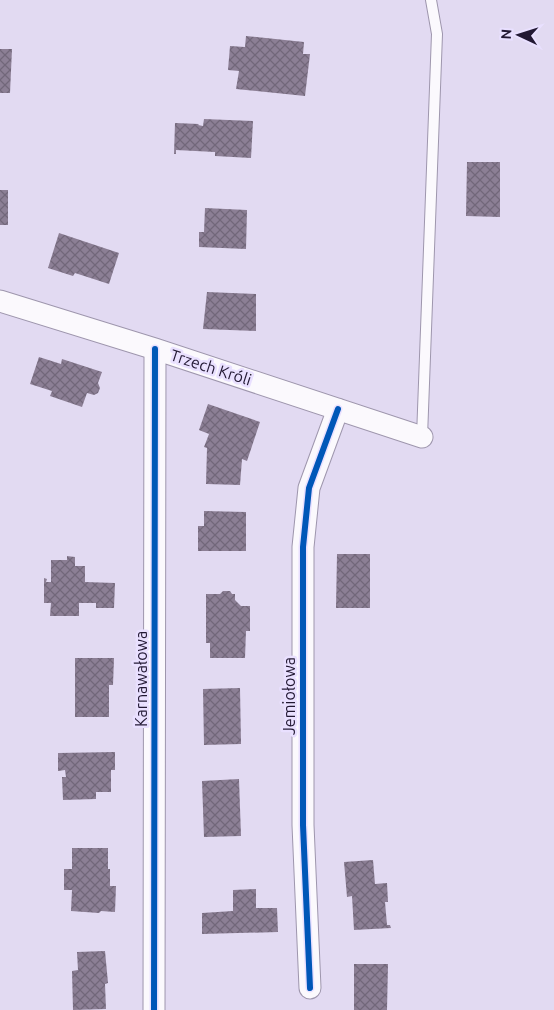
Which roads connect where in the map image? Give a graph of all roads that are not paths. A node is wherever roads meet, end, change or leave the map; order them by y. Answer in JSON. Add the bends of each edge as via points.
{"nodes":[{"id":1,"x":431,"y":0,"type":"edge"},
{"id":2,"x":0,"y":302,"type":"edge"},
{"id":3,"x":155,"y":349,"type":"junction"},
{"id":4,"x":338,"y":409,"type":"junction"},
{"id":5,"x":422,"y":437,"type":"joint"},
{"id":6,"x":310,"y":988,"type":"dead end"},
{"id":7,"x":154,"y":1010,"type":"edge"}],
"edges":[{"from":1,"to":5,"type":"lane","via":[[437,34]]},
{"from":2,"to":3,"type":"street","name":"Trzech Króli"},
{"from":3,"to":4,"type":"street","name":"Trzech Króli"},
{"from":3,"to":7,"type":"street","name":"Karnawałowa"},
{"from":4,"to":5,"type":"street","name":"Trzech Króli"},
{"from":4,"to":6,"type":"street","name":"Jemiołowa","via":[[309,488],[303,547],[303,825]]}]}
